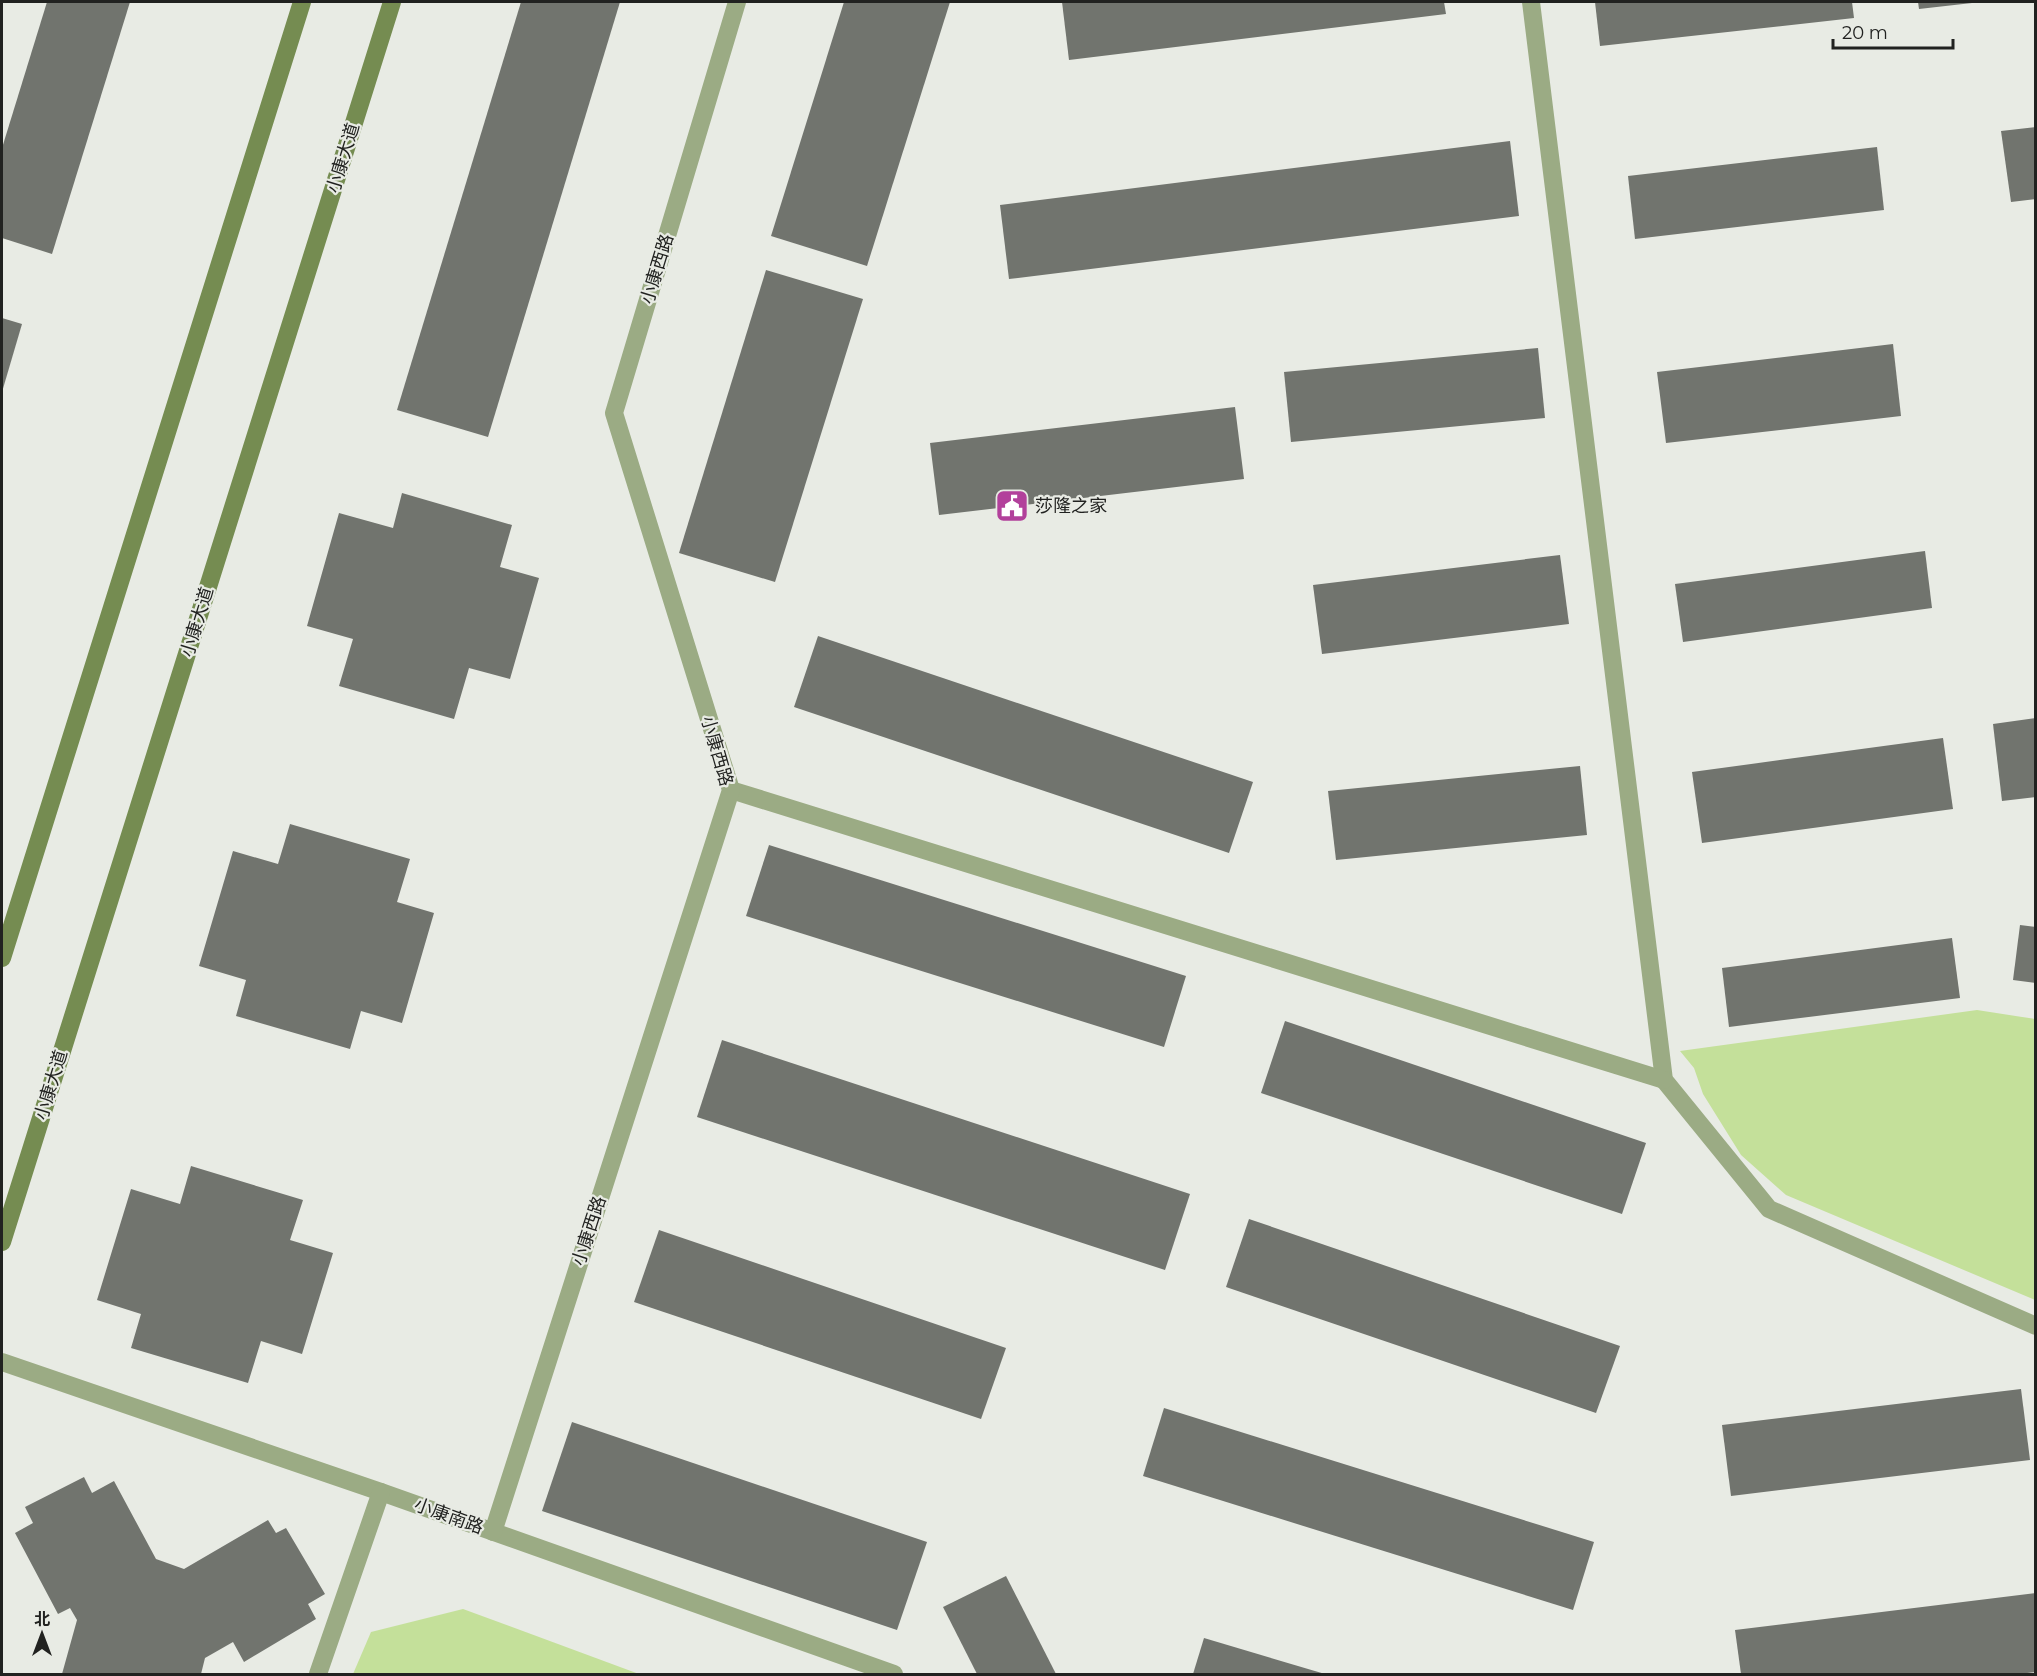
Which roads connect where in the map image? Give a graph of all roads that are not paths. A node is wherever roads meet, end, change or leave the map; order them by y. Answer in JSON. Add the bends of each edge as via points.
{"nodes":[{"id":1,"x":302,"y":2,"type":"edge"},
{"id":2,"x":392,"y":2,"type":"edge"},
{"id":3,"x":737,"y":2,"type":"edge"},
{"id":4,"x":1530,"y":2,"type":"edge"},
{"id":5,"x":730,"y":790,"type":"junction"},
{"id":6,"x":2,"y":958,"type":"edge"},
{"id":7,"x":1664,"y":1080,"type":"junction"},
{"id":8,"x":2,"y":1242,"type":"edge"},
{"id":9,"x":2036,"y":1326,"type":"edge"},
{"id":10,"x":2,"y":1362,"type":"edge"},
{"id":11,"x":381,"y":1492,"type":"junction"},
{"id":12,"x":493,"y":1532,"type":"junction"},
{"id":13,"x":318,"y":1674,"type":"edge"},
{"id":14,"x":894,"y":1674,"type":"edge"}],
"edges":[{"from":1,"to":6,"type":"main road"},
{"from":2,"to":8,"type":"main road","name":"小康大道"},
{"from":3,"to":5,"type":"lane","name":"小康西路","via":[[614,413]]},
{"from":4,"to":7,"type":"lane"},
{"from":5,"to":7,"type":"lane"},
{"from":5,"to":12,"type":"lane","name":"小康西路"},
{"from":7,"to":9,"type":"lane","via":[[1769,1209]]},
{"from":10,"to":11,"type":"lane","name":"小康南路"},
{"from":11,"to":12,"type":"lane","name":"小康南路"},
{"from":11,"to":13,"type":"lane"},
{"from":12,"to":14,"type":"lane","name":"小康南路"}]}
